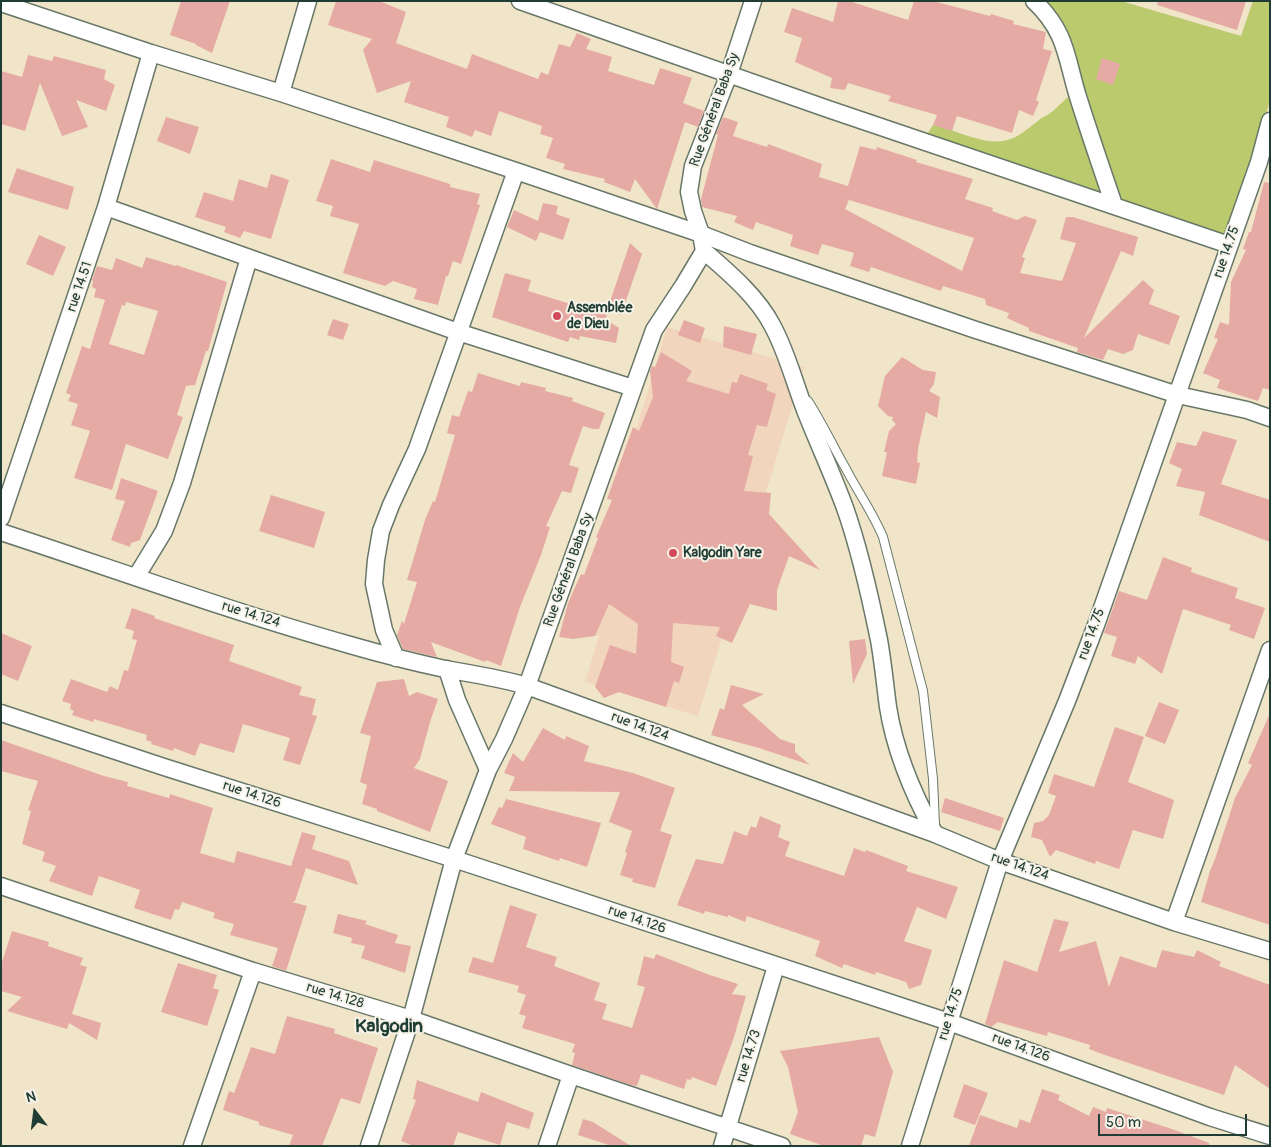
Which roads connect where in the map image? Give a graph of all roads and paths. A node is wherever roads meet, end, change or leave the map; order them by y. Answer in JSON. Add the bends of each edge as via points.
{"nodes":[{"id":1,"x":308,"y":1,"type":"edge"},
{"id":2,"x":520,"y":1,"type":"edge"},
{"id":3,"x":754,"y":1,"type":"edge"},
{"id":4,"x":1034,"y":1,"type":"edge"},
{"id":5,"x":1,"y":3,"type":"edge"},
{"id":6,"x":151,"y":53,"type":"junction"},
{"id":7,"x":729,"y":74,"type":"junction"},
{"id":8,"x":281,"y":92,"type":"junction"},
{"id":9,"x":1270,"y":121,"type":"edge"},
{"id":10,"x":516,"y":171,"type":"junction"},
{"id":11,"x":1114,"y":205,"type":"junction"},
{"id":12,"x":106,"y":207,"type":"junction"},
{"id":13,"x":701,"y":234,"type":"junction"},
{"id":14,"x":1229,"y":245,"type":"junction"},
{"id":15,"x":704,"y":251,"type":"junction"},
{"id":16,"x":249,"y":258,"type":"junction"},
{"id":17,"x":458,"y":332,"type":"junction"},
{"id":18,"x":791,"y":373,"type":"junction"},
{"id":19,"x":633,"y":388,"type":"junction"},
{"id":20,"x":1178,"y":395,"type":"junction"},
{"id":21,"x":1270,"y":418,"type":"edge"},
{"id":22,"x":1,"y":518,"type":"edge"},
{"id":23,"x":1,"y":532,"type":"edge"},
{"id":24,"x":136,"y":576,"type":"junction"},
{"id":25,"x":1270,"y":650,"type":"edge"},
{"id":26,"x":396,"y":658,"type":"junction"},
{"id":27,"x":447,"y":669,"type":"junction"},
{"id":28,"x":527,"y":686,"type":"junction"},
{"id":29,"x":1,"y":713,"type":"edge"},
{"id":30,"x":488,"y":770,"type":"junction"},
{"id":31,"x":935,"y":834,"type":"junction"},
{"id":32,"x":454,"y":859,"type":"junction"},
{"id":33,"x":1000,"y":861,"type":"junction"},
{"id":34,"x":1,"y":886,"type":"edge"},
{"id":35,"x":1174,"y":922,"type":"junction"},
{"id":36,"x":1270,"y":950,"type":"edge"},
{"id":37,"x":776,"y":966,"type":"junction"},
{"id":38,"x":253,"y":970,"type":"junction"},
{"id":39,"x":411,"y":1019,"type":"junction"},
{"id":40,"x":949,"y":1022,"type":"junction"},
{"id":41,"x":571,"y":1075,"type":"junction"},
{"id":42,"x":728,"y":1128,"type":"junction"},
{"id":43,"x":1270,"y":1136,"type":"edge"},
{"id":44,"x":192,"y":1146,"type":"edge"},
{"id":45,"x":369,"y":1146,"type":"edge"},
{"id":46,"x":547,"y":1146,"type":"edge"},
{"id":47,"x":722,"y":1146,"type":"edge"},
{"id":48,"x":782,"y":1146,"type":"edge"},
{"id":49,"x":910,"y":1146,"type":"edge"}],
"edges":[{"from":1,"to":8,"type":"street"},
{"from":2,"to":7,"type":"street"},
{"from":3,"to":7,"type":"street","name":"Rue Général Baba Sy"},
{"from":4,"to":11,"type":"street","via":[[1051,19],[1064,43],[1075,89]]},
{"from":5,"to":6,"type":"street"},
{"from":6,"to":8,"type":"street"},
{"from":6,"to":12,"type":"street","name":"rue 14.51"},
{"from":7,"to":11,"type":"street"},
{"from":7,"to":13,"type":"street","name":"Rue Général Baba Sy","via":[[693,166],[689,192]]},
{"from":8,"to":10,"type":"street"},
{"from":9,"to":14,"type":"street","name":"rue 14.75"},
{"from":10,"to":13,"type":"street"},
{"from":10,"to":17,"type":"street"},
{"from":11,"to":14,"type":"street"},
{"from":12,"to":16,"type":"street"},
{"from":12,"to":22,"type":"street","name":"rue 14.51"},
{"from":13,"to":15,"type":"street","name":"Rue Général Baba Sy"},
{"from":13,"to":20,"type":"street","via":[[902,305]]},
{"from":14,"to":20,"type":"street","name":"rue 14.75"},
{"from":15,"to":18,"type":"street","via":[[756,302],[772,325]]},
{"from":15,"to":19,"type":"street","name":"Rue Général Baba Sy","via":[[654,330]]},
{"from":16,"to":17,"type":"street"},
{"from":16,"to":24,"type":"street","via":[[170,518]]},
{"from":17,"to":19,"type":"street"},
{"from":17,"to":26,"type":"street","via":[[417,449],[382,530],[378,550],[374,584],[384,630]]},
{"from":18,"to":31,"type":"street","via":[[856,542],[879,640],[896,745],[917,802]]},
{"from":18,"to":31,"type":"lane","via":[[822,423],[883,537],[923,691],[933,779]]},
{"from":19,"to":28,"type":"street","name":"Rue Général Baba Sy"},
{"from":20,"to":21,"type":"street","via":[[1238,407]]},
{"from":20,"to":33,"type":"street","name":"rue 14.75","via":[[1067,701]]},
{"from":23,"to":24,"type":"street","name":"rue 14.124"},
{"from":24,"to":26,"type":"street","name":"rue 14.124","via":[[186,595]]},
{"from":25,"to":35,"type":"street"},
{"from":26,"to":27,"type":"street","name":"rue 14.124"},
{"from":27,"to":28,"type":"street","name":"rue 14.124"},
{"from":27,"to":30,"type":"street"},
{"from":28,"to":30,"type":"street","name":"Rue Général Baba Sy"},
{"from":28,"to":31,"type":"street","name":"rue 14.124"},
{"from":29,"to":32,"type":"street","name":"rue 14.126"},
{"from":30,"to":32,"type":"street","name":"Rue Général Baba Sy"},
{"from":31,"to":33,"type":"street","name":"rue 14.124"},
{"from":32,"to":37,"type":"street","name":"rue 14.126"},
{"from":32,"to":39,"type":"street","name":"Rue Général Baba Sy"},
{"from":33,"to":35,"type":"street","name":"rue 14.124"},
{"from":33,"to":40,"type":"street","name":"rue 14.75"},
{"from":34,"to":38,"type":"street","name":"rue 14.128"},
{"from":35,"to":36,"type":"street","name":"rue 14.124"},
{"from":37,"to":40,"type":"street","name":"rue 14.126"},
{"from":37,"to":42,"type":"street","name":"rue 14.73"},
{"from":38,"to":39,"type":"street","name":"rue 14.128"},
{"from":38,"to":44,"type":"street"},
{"from":39,"to":41,"type":"street","name":"rue 14.128"},
{"from":39,"to":45,"type":"street","name":"Rue Général Baba Sy"},
{"from":40,"to":43,"type":"street","name":"rue 14.126"},
{"from":40,"to":49,"type":"street","name":"rue 14.75"},
{"from":41,"to":42,"type":"street","name":"rue 14.128"},
{"from":41,"to":46,"type":"street"},
{"from":42,"to":47,"type":"street","name":"rue 14.73"},
{"from":42,"to":48,"type":"street","name":"rue 14.128"}]}
